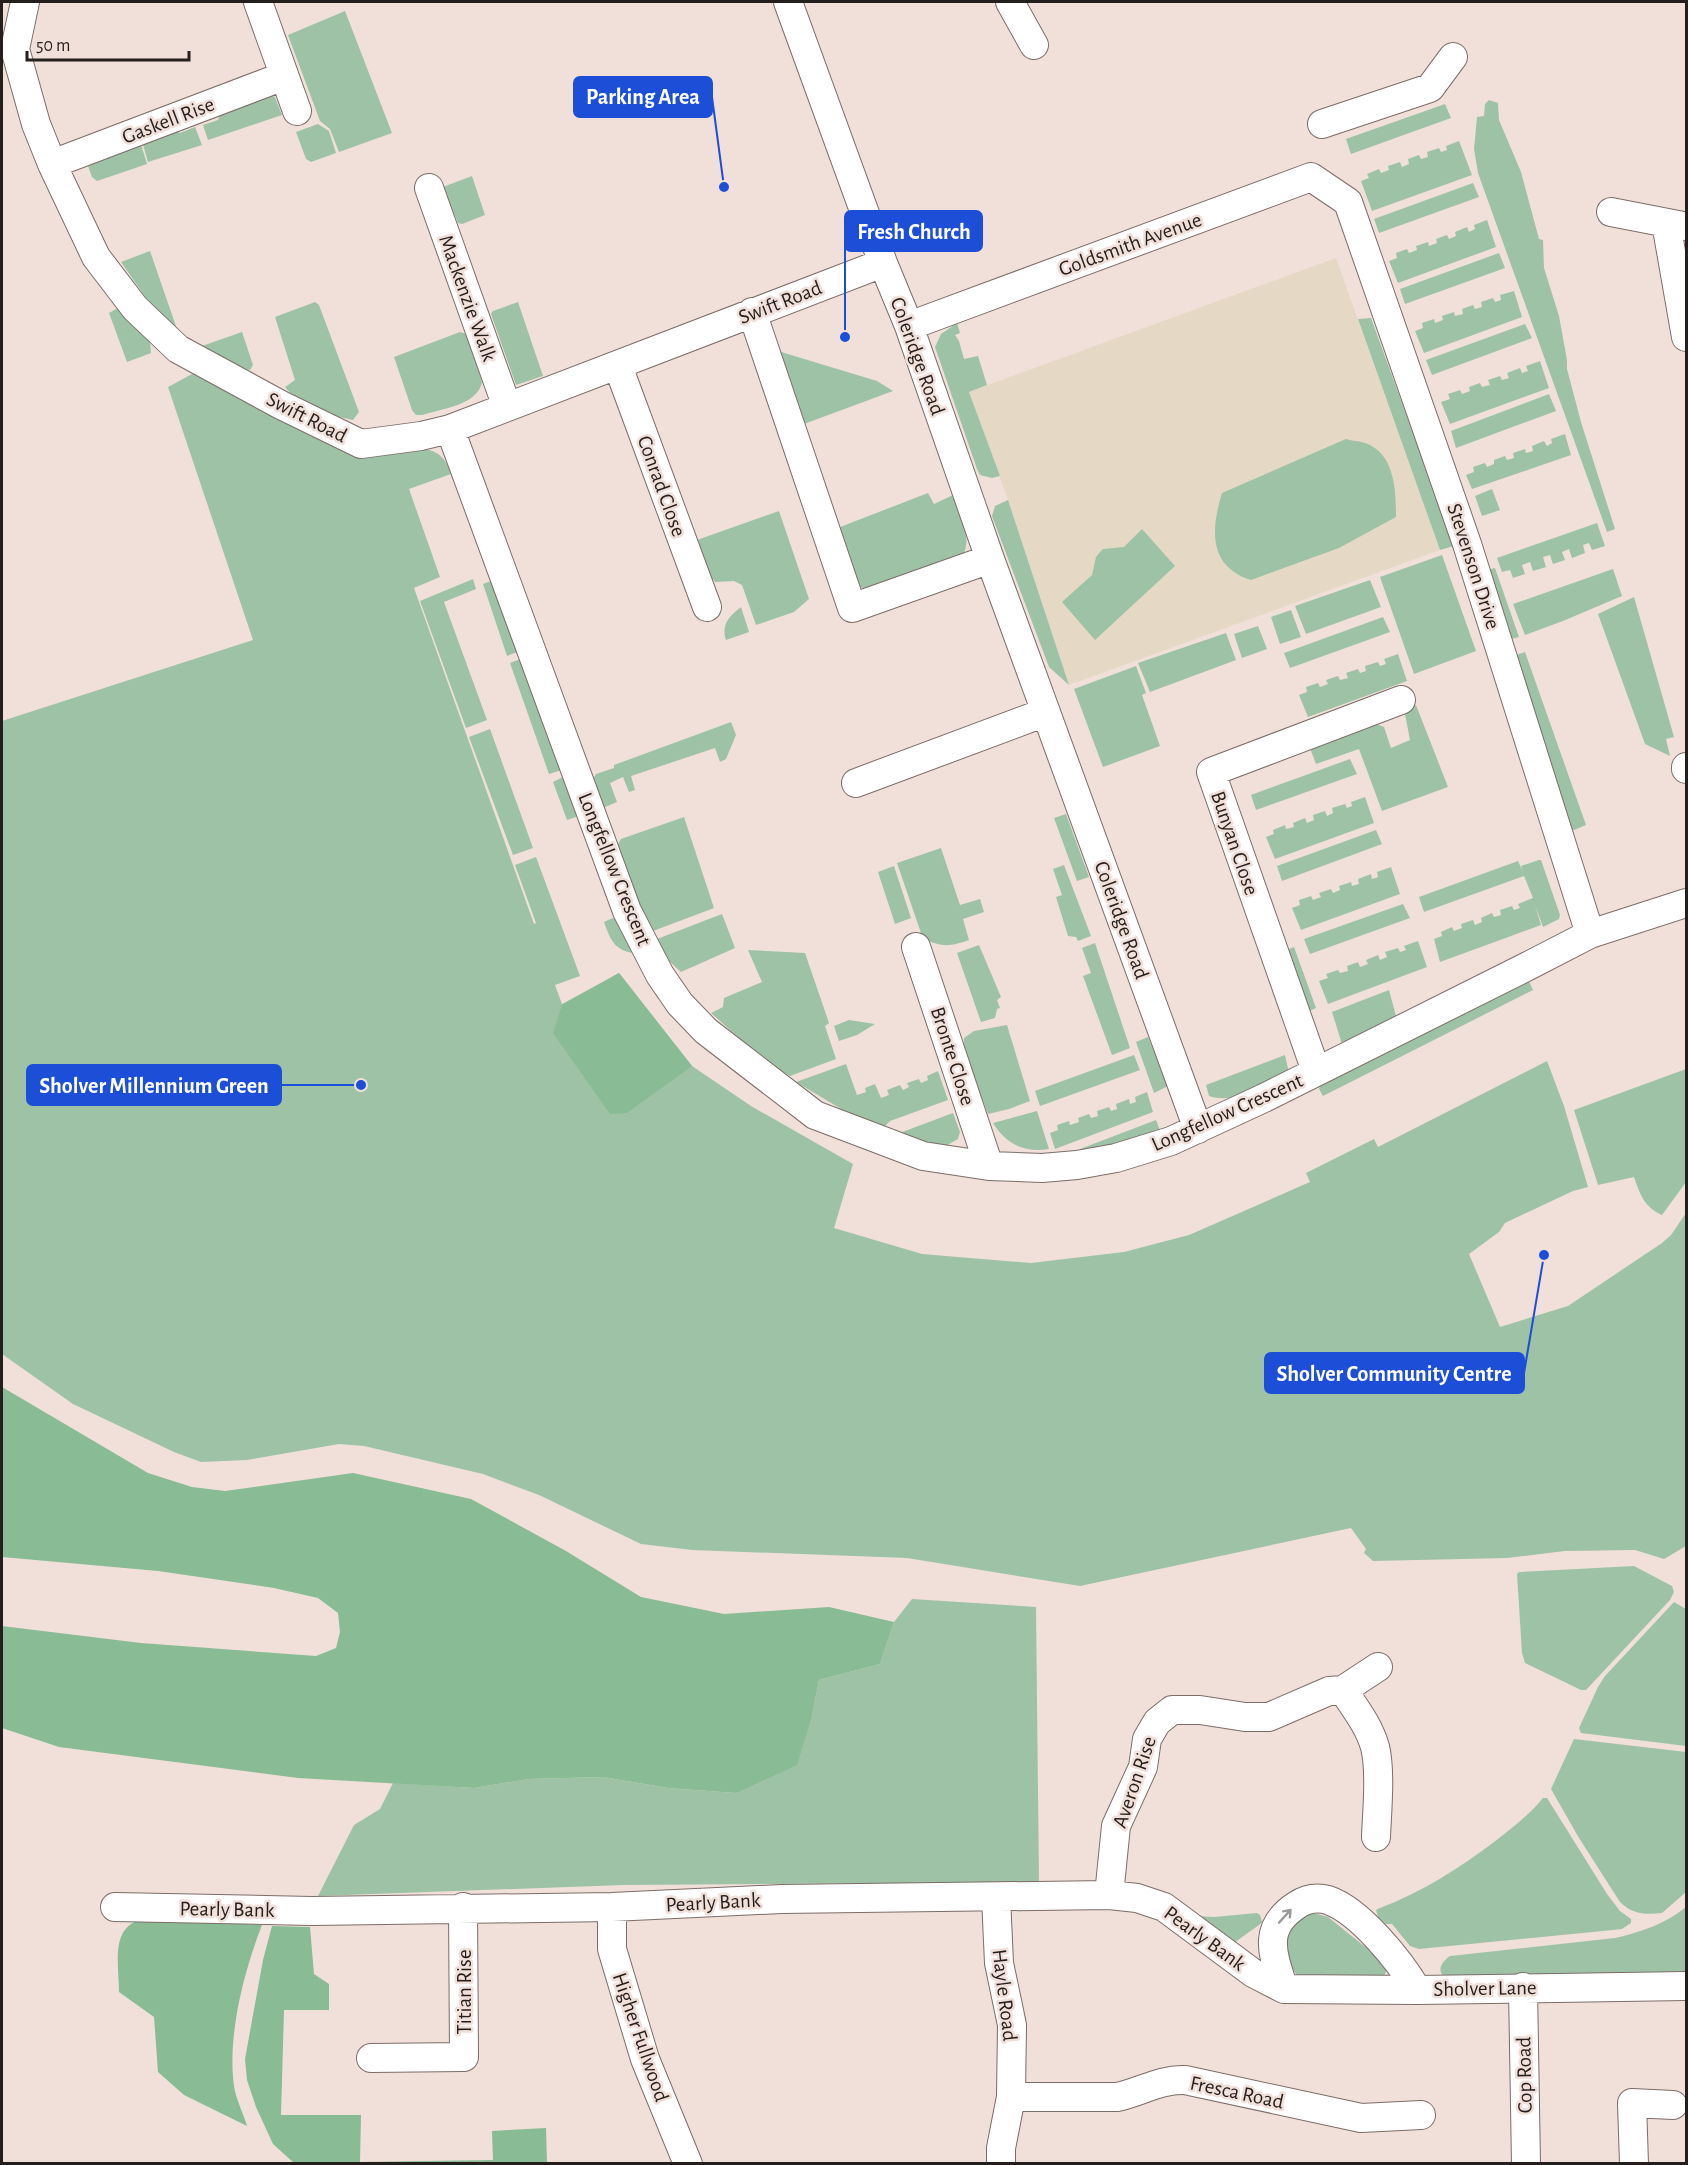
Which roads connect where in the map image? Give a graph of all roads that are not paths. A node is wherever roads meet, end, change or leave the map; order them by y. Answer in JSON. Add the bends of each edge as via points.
{"nodes":[{"id":1,"x":25,"y":2,"type":"edge"},
{"id":2,"x":258,"y":2,"type":"edge"},
{"id":3,"x":788,"y":2,"type":"edge"},
{"id":4,"x":1010,"y":2,"type":"edge"},
{"id":5,"x":1034,"y":45,"type":"dead end"},
{"id":6,"x":1453,"y":57,"type":"dead end"},
{"id":7,"x":284,"y":76,"type":"junction"},
{"id":8,"x":297,"y":111,"type":"dead end"},
{"id":9,"x":1322,"y":124,"type":"dead end"},
{"id":10,"x":52,"y":164,"type":"junction"},
{"id":11,"x":429,"y":188,"type":"dead end"},
{"id":12,"x":1348,"y":202,"type":"joint"},
{"id":13,"x":1611,"y":212,"type":"dead end"},
{"id":14,"x":1676,"y":225,"type":"edge"},
{"id":15,"x":883,"y":263,"type":"junction"},
{"id":16,"x":752,"y":312,"type":"junction"},
{"id":17,"x":909,"y":326,"type":"junction"},
{"id":18,"x":1686,"y":337,"type":"edge"},
{"id":19,"x":618,"y":366,"type":"junction"},
{"id":20,"x":507,"y":407,"type":"junction"},
{"id":21,"x":450,"y":429,"type":"junction"},
{"id":22,"x":990,"y":558,"type":"junction"},
{"id":23,"x":707,"y":607,"type":"dead end"},
{"id":24,"x":1401,"y":700,"type":"dead end"},
{"id":25,"x":1046,"y":712,"type":"junction"},
{"id":26,"x":856,"y":783,"type":"dead end"},
{"id":27,"x":1686,"y":903,"type":"edge"},
{"id":28,"x":1590,"y":934,"type":"junction"},
{"id":29,"x":916,"y":947,"type":"dead end"},
{"id":30,"x":1316,"y":1071,"type":"junction"},
{"id":31,"x":1198,"y":1129,"type":"junction"},
{"id":32,"x":989,"y":1166,"type":"junction"},
{"id":33,"x":1378,"y":1667,"type":"dead end"},
{"id":34,"x":1343,"y":1690,"type":"junction"},
{"id":35,"x":1376,"y":1837,"type":"dead end"},
{"id":36,"x":1109,"y":1895,"type":"junction"},
{"id":37,"x":996,"y":1897,"type":"junction"},
{"id":38,"x":115,"y":1907,"type":"dead end"},
{"id":39,"x":464,"y":1907,"type":"junction"},
{"id":40,"x":612,"y":1907,"type":"junction"},
{"id":41,"x":1686,"y":1986,"type":"edge"},
{"id":42,"x":1523,"y":1987,"type":"junction"},
{"id":43,"x":1284,"y":1989,"type":"junction"},
{"id":44,"x":1417,"y":1990,"type":"junction"},
{"id":45,"x":372,"y":2058,"type":"dead end"},
{"id":46,"x":1011,"y":2097,"type":"junction"},
{"id":47,"x":1673,"y":2105,"type":"dead end"},
{"id":48,"x":1421,"y":2115,"type":"dead end"},
{"id":49,"x":688,"y":2163,"type":"edge"},
{"id":50,"x":1001,"y":2163,"type":"edge"},
{"id":51,"x":1526,"y":2163,"type":"edge"},
{"id":52,"x":1634,"y":2163,"type":"edge"}],
"edges":[{"from":1,"to":10,"type":"street","name":"Swift Road","via":[[15,49]]},
{"from":2,"to":7,"type":"street"},
{"from":3,"to":15,"type":"street","name":"Coleridge Road"},
{"from":4,"to":5,"type":"street"},
{"from":6,"to":9,"type":"street","via":[[1430,88]]},
{"from":7,"to":8,"type":"street"},
{"from":7,"to":10,"type":"street","name":"Gaskell Rise"},
{"from":10,"to":21,"type":"street","name":"Swift Road","via":[[96,257],[135,308],[178,349],[361,444]]},
{"from":11,"to":20,"type":"street","name":"Mackenzie Walk"},
{"from":12,"to":17,"type":"street","name":"Goldsmith Avenue","via":[[1311,177]]},
{"from":12,"to":28,"type":"street","name":"Stevenson Drive","via":[[1467,544]]},
{"from":13,"to":14,"type":"street"},
{"from":14,"to":18,"type":"street"},
{"from":15,"to":16,"type":"street","name":"Swift Road"},
{"from":15,"to":17,"type":"street","name":"Coleridge Road"},
{"from":16,"to":19,"type":"street","name":"Swift Road"},
{"from":16,"to":22,"type":"street","via":[[852,608]]},
{"from":17,"to":22,"type":"street","name":"Coleridge Road"},
{"from":19,"to":20,"type":"street","name":"Swift Road"},
{"from":19,"to":23,"type":"street","name":"Conrad Close"},
{"from":20,"to":21,"type":"street","name":"Swift Road"},
{"from":21,"to":32,"type":"street","name":"Longfellow Crescent","via":[[627,911],[660,975],[680,1004],[706,1031],[814,1115],[923,1156]]},
{"from":22,"to":25,"type":"street","name":"Coleridge Road"},
{"from":24,"to":30,"type":"street","name":"Bunyan Close","via":[[1211,772]]},
{"from":25,"to":26,"type":"street"},
{"from":25,"to":31,"type":"street","name":"Coleridge Road"},
{"from":27,"to":28,"type":"street","name":"Longfellow Crescent"},
{"from":28,"to":30,"type":"street","name":"Longfellow Crescent"},
{"from":29,"to":32,"type":"street","name":"Bronte Close"},
{"from":30,"to":31,"type":"street","name":"Longfellow Crescent"},
{"from":31,"to":32,"type":"street","name":"Longfellow Crescent","via":[[1116,1158],[1042,1168]]},
{"from":33,"to":34,"type":"street","name":"Averon Rise"},
{"from":34,"to":35,"type":"street","via":[[1362,1717],[1375,1748]]},
{"from":34,"to":36,"type":"street","name":"Averon Rise","via":[[1329,1691],[1269,1717],[1172,1710],[1157,1722],[1147,1739],[1143,1767],[1116,1826]]},
{"from":36,"to":37,"type":"street","name":"Pearly Bank"},
{"from":36,"to":43,"type":"street","name":"Pearly Bank","via":[[1137,1898],[1164,1907],[1253,1973]]},
{"from":37,"to":40,"type":"street","name":"Pearly Bank","via":[[781,1899]]},
{"from":37,"to":46,"type":"street","name":"Hayle Road","via":[[999,1963],[1012,2025]]},
{"from":38,"to":39,"type":"street","name":"Pearly Bank","via":[[312,1911]]},
{"from":39,"to":40,"type":"street","name":"Pearly Bank"},
{"from":39,"to":45,"type":"street","name":"Titian Rise","via":[[464,2057]]},
{"from":40,"to":49,"type":"street","name":"Higher Fullwood","via":[[615,1960],[645,2059]]},
{"from":41,"to":42,"type":"street","name":"Sholver Lane"},
{"from":42,"to":44,"type":"street","name":"Sholver Lane"},
{"from":42,"to":51,"type":"street","name":"Cop Road"},
{"from":43,"to":44,"type":"street","name":"Sholver Lane"},
{"from":43,"to":44,"type":"street","one_way":true,"via":[[1274,1958],[1272,1934],[1284,1913],[1303,1901],[1315,1899],[1327,1900],[1350,1912],[1397,1960]]},
{"from":46,"to":48,"type":"street","name":"Fresca Road","via":[[1117,2097],[1159,2082],[1185,2080],[1361,2118],[1392,2105]]},
{"from":46,"to":50,"type":"street","name":"Hayle Road"},
{"from":47,"to":52,"type":"street","via":[[1632,2103]]}]}
